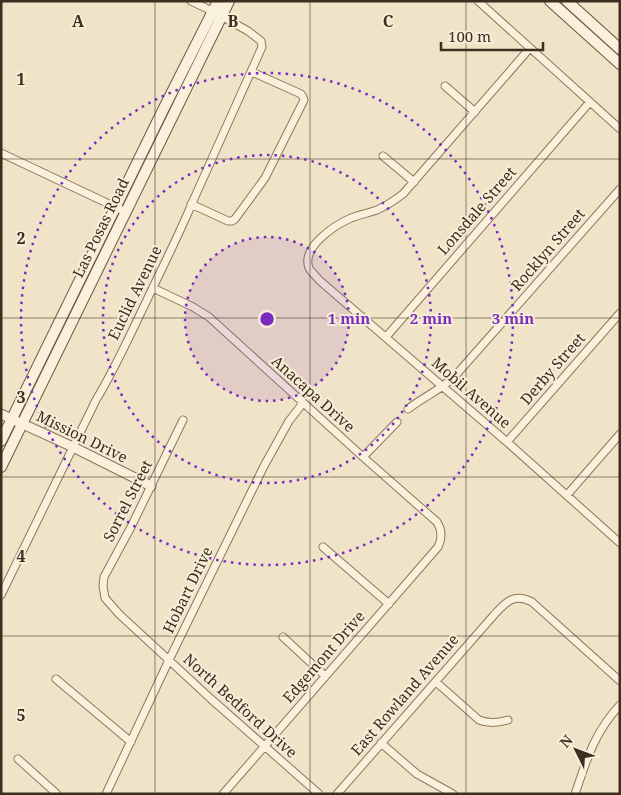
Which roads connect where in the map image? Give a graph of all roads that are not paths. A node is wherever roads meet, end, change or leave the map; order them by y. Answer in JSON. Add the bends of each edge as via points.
{"nodes":[{"id":1,"x":191,"y":1,"type":"edge"},
{"id":2,"x":218,"y":1,"type":"edge"},
{"id":3,"x":229,"y":1,"type":"edge"},
{"id":4,"x":478,"y":1,"type":"edge"},
{"id":5,"x":550,"y":1,"type":"edge"},
{"id":6,"x":567,"y":1,"type":"edge"},
{"id":7,"x":217,"y":14,"type":"junction"},
{"id":8,"x":530,"y":48,"type":"junction"},
{"id":9,"x":620,"y":49,"type":"edge"},
{"id":10,"x":620,"y":64,"type":"edge"},
{"id":11,"x":252,"y":72,"type":"junction"},
{"id":12,"x":445,"y":86,"type":"dead end"},
{"id":13,"x":589,"y":103,"type":"junction"},
{"id":14,"x":475,"y":112,"type":"junction"},
{"id":15,"x":620,"y":129,"type":"edge"},
{"id":16,"x":1,"y":153,"type":"edge"},
{"id":17,"x":383,"y":156,"type":"dead end"},
{"id":18,"x":414,"y":182,"type":"junction"},
{"id":19,"x":620,"y":190,"type":"edge"},
{"id":20,"x":191,"y":204,"type":"junction"},
{"id":21,"x":121,"y":210,"type":"junction"},
{"id":22,"x":153,"y":288,"type":"junction"},
{"id":23,"x":620,"y":313,"type":"edge"},
{"id":24,"x":386,"y":337,"type":"junction"},
{"id":25,"x":443,"y":386,"type":"junction"},
{"id":26,"x":303,"y":403,"type":"junction"},
{"id":27,"x":408,"y":409,"type":"dead end"},
{"id":28,"x":1,"y":414,"type":"edge"},
{"id":29,"x":12,"y":419,"type":"junction"},
{"id":30,"x":183,"y":420,"type":"dead end"},
{"id":31,"x":397,"y":422,"type":"dead end"},
{"id":32,"x":22,"y":424,"type":"junction"},
{"id":33,"x":620,"y":434,"type":"edge"},
{"id":34,"x":1,"y":441,"type":"edge"},
{"id":35,"x":508,"y":442,"type":"junction"},
{"id":36,"x":73,"y":448,"type":"junction"},
{"id":37,"x":363,"y":457,"type":"junction"},
{"id":38,"x":1,"y":468,"type":"edge"},
{"id":39,"x":151,"y":486,"type":"junction"},
{"id":40,"x":567,"y":495,"type":"junction"},
{"id":41,"x":441,"y":536,"type":"joint"},
{"id":42,"x":620,"y":544,"type":"edge"},
{"id":43,"x":323,"y":547,"type":"dead end"},
{"id":44,"x":104,"y":594,"type":"joint"},
{"id":45,"x":1,"y":595,"type":"edge"},
{"id":46,"x":389,"y":604,"type":"junction"},
{"id":47,"x":283,"y":637,"type":"dead end"},
{"id":48,"x":169,"y":660,"type":"junction"},
{"id":49,"x":326,"y":676,"type":"junction"},
{"id":50,"x":56,"y":679,"type":"dead end"},
{"id":51,"x":620,"y":681,"type":"edge"},
{"id":52,"x":436,"y":682,"type":"junction"},
{"id":53,"x":620,"y":705,"type":"edge"},
{"id":54,"x":508,"y":720,"type":"dead end"},
{"id":55,"x":131,"y":742,"type":"junction"},
{"id":56,"x":381,"y":743,"type":"junction"},
{"id":57,"x":264,"y":746,"type":"junction"},
{"id":58,"x":18,"y":759,"type":"dead end"},
{"id":59,"x":57,"y":794,"type":"edge"},
{"id":60,"x":106,"y":794,"type":"edge"},
{"id":61,"x":223,"y":794,"type":"edge"},
{"id":62,"x":318,"y":794,"type":"edge"},
{"id":63,"x":337,"y":794,"type":"edge"},
{"id":64,"x":453,"y":794,"type":"edge"},
{"id":65,"x":576,"y":794,"type":"edge"}],
"edges":[{"from":1,"to":7,"type":"street"},
{"from":2,"to":7,"type":"main road","name":"Las Posas Road"},
{"from":3,"to":7,"type":"main road","name":"Las Posas Road"},
{"from":4,"to":8,"type":"street"},
{"from":5,"to":10,"type":"main road"},
{"from":6,"to":9,"type":"main road"},
{"from":7,"to":11,"type":"street","name":"Euclid Avenue","via":[[248,31],[262,43]]},
{"from":7,"to":21,"type":"main road","name":"Las Posas Road"},
{"from":8,"to":13,"type":"street"},
{"from":8,"to":14,"type":"street"},
{"from":11,"to":20,"type":"street","name":"Euclid Avenue"},
{"from":11,"to":20,"type":"street","via":[[301,94],[304,100],[265,178],[232,222]]},
{"from":12,"to":14,"type":"street"},
{"from":13,"to":15,"type":"street"},
{"from":13,"to":24,"type":"street","name":"Lonsdale Street"},
{"from":14,"to":18,"type":"street"},
{"from":16,"to":21,"type":"street"},
{"from":17,"to":18,"type":"street"},
{"from":18,"to":24,"type":"street","name":"Mobil Avenue","via":[[389,204],[348,219],[330,230],[309,253],[311,270],[319,280]]},
{"from":19,"to":25,"type":"street","name":"Rocklyn Street"},
{"from":20,"to":22,"type":"street","name":"Euclid Avenue"},
{"from":21,"to":29,"type":"main road","name":"Las Posas Road"},
{"from":21,"to":32,"type":"main road","name":"Las Posas Road"},
{"from":22,"to":26,"type":"street","name":"Anacapa Drive","via":[[209,317]]},
{"from":22,"to":36,"type":"street","name":"Euclid Avenue"},
{"from":23,"to":35,"type":"street","name":"Derby Street"},
{"from":24,"to":25,"type":"street","name":"Mobil Avenue"},
{"from":25,"to":27,"type":"street","name":"Rocklyn Street"},
{"from":25,"to":35,"type":"street","name":"Mobil Avenue"},
{"from":26,"to":37,"type":"street","name":"Anacapa Drive"},
{"from":26,"to":48,"type":"street","name":"Hobart Drive","via":[[276,443]]},
{"from":28,"to":29,"type":"street","name":"Mission Drive"},
{"from":29,"to":32,"type":"street","name":"Mission Drive"},
{"from":29,"to":34,"type":"main road","name":"Las Posas Road"},
{"from":30,"to":39,"type":"street","name":"Sorrel Street"},
{"from":31,"to":37,"type":"street"},
{"from":32,"to":36,"type":"street","name":"Mission Drive"},
{"from":32,"to":38,"type":"main road","name":"Las Posas Road"},
{"from":33,"to":40,"type":"street"},
{"from":35,"to":40,"type":"street","name":"Mobil Avenue"},
{"from":36,"to":39,"type":"street","name":"Mission Drive"},
{"from":36,"to":45,"type":"street","name":"Euclid Avenue"},
{"from":37,"to":41,"type":"street","name":"Anacapa Drive","via":[[437,522]]},
{"from":39,"to":44,"type":"street","name":"Sorrel Street","via":[[104,578]]},
{"from":40,"to":42,"type":"street","name":"Mobil Avenue"},
{"from":41,"to":46,"type":"street","name":"Edgemont Drive","via":[[438,547]]},
{"from":43,"to":46,"type":"street"},
{"from":44,"to":48,"type":"street","name":"North Bedford Drive","via":[[119,614]]},
{"from":46,"to":49,"type":"street","name":"Edgemont Drive"},
{"from":47,"to":49,"type":"street"},
{"from":48,"to":55,"type":"street","name":"Hobart Drive"},
{"from":48,"to":57,"type":"street","name":"North Bedford Drive"},
{"from":49,"to":57,"type":"street","name":"Edgemont Drive"},
{"from":50,"to":55,"type":"street"},
{"from":51,"to":52,"type":"street","name":"East Rowland Avenue","via":[[528,600],[515,598],[494,615]]},
{"from":52,"to":54,"type":"street","via":[[479,720],[494,723]]},
{"from":52,"to":56,"type":"street","name":"East Rowland Avenue"},
{"from":53,"to":65,"type":"street","via":[[600,730],[590,750]]},
{"from":55,"to":60,"type":"street","name":"Hobart Drive"},
{"from":56,"to":63,"type":"street","name":"East Rowland Avenue"},
{"from":56,"to":64,"type":"street","via":[[417,774]]},
{"from":57,"to":61,"type":"street","name":"Edgemont Drive"},
{"from":57,"to":62,"type":"street","name":"North Bedford Drive"},
{"from":58,"to":59,"type":"street"}]}
